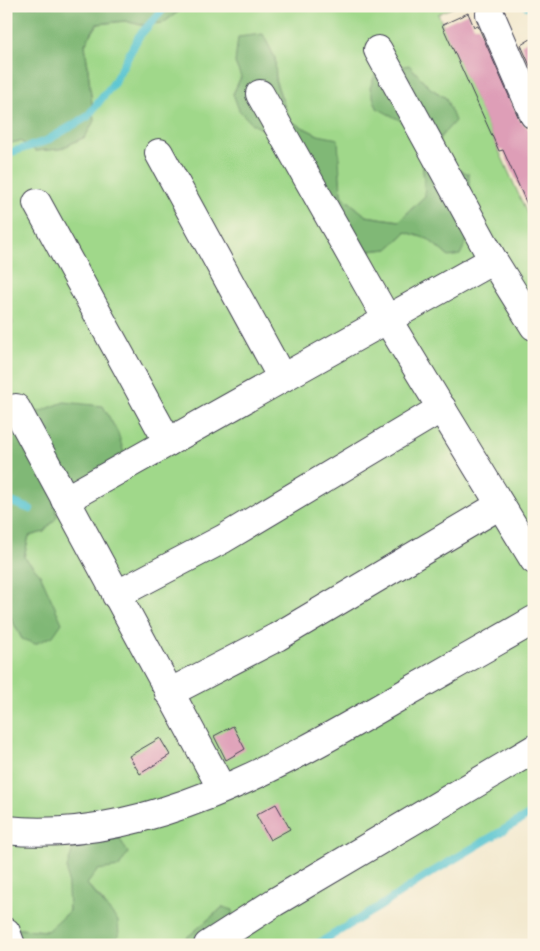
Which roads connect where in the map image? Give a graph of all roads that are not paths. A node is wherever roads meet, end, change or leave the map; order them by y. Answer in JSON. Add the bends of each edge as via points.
{"nodes":[{"id":1,"x":490,"y":14,"type":"dead end"},
{"id":2,"x":378,"y":50,"type":"dead end"},
{"id":3,"x":260,"y":94,"type":"dead end"},
{"id":4,"x":531,"y":99,"type":"edge"},
{"id":5,"x":159,"y":153,"type":"dead end"},
{"id":6,"x":37,"y":203,"type":"dead end"},
{"id":7,"x":494,"y":260,"type":"junction"},
{"id":8,"x":388,"y":319,"type":"junction"},
{"id":9,"x":534,"y":326,"type":"edge"},
{"id":10,"x":282,"y":378,"type":"junction"},
{"id":11,"x":16,"y":408,"type":"dead end"},
{"id":12,"x":442,"y":408,"type":"junction"},
{"id":13,"x":168,"y":442,"type":"junction"},
{"id":14,"x":65,"y":500,"type":"junction"},
{"id":15,"x":500,"y":505,"type":"junction"},
{"id":16,"x":534,"y":560,"type":"edge"},
{"id":17,"x":116,"y":595,"type":"junction"},
{"id":18,"x":534,"y":620,"type":"edge"},
{"id":19,"x":169,"y":693,"type":"junction"},
{"id":20,"x":534,"y":749,"type":"edge"},
{"id":21,"x":222,"y":789,"type":"junction"},
{"id":22,"x":6,"y":830,"type":"edge"},
{"id":23,"x":6,"y":932,"type":"edge"},
{"id":24,"x":11,"y":945,"type":"edge"},
{"id":25,"x":208,"y":945,"type":"edge"}],
"edges":[{"from":1,"to":4,"type":"street"},
{"from":2,"to":7,"type":"street"},
{"from":3,"to":8,"type":"street"},
{"from":5,"to":10,"type":"street"},
{"from":6,"to":13,"type":"street"},
{"from":7,"to":8,"type":"street"},
{"from":7,"to":9,"type":"street"},
{"from":8,"to":10,"type":"street"},
{"from":8,"to":12,"type":"street"},
{"from":10,"to":13,"type":"street"},
{"from":11,"to":14,"type":"street"},
{"from":12,"to":15,"type":"street"},
{"from":12,"to":17,"type":"street","via":[[223,539]]},
{"from":13,"to":14,"type":"street"},
{"from":14,"to":17,"type":"street"},
{"from":15,"to":16,"type":"street"},
{"from":15,"to":19,"type":"street","via":[[278,638]]},
{"from":17,"to":19,"type":"street"},
{"from":18,"to":21,"type":"street","via":[[331,737]]},
{"from":19,"to":21,"type":"street"},
{"from":20,"to":25,"type":"street"},
{"from":21,"to":22,"type":"street","via":[[168,810],[114,824],[68,832]]},
{"from":23,"to":24,"type":"street"}]}
